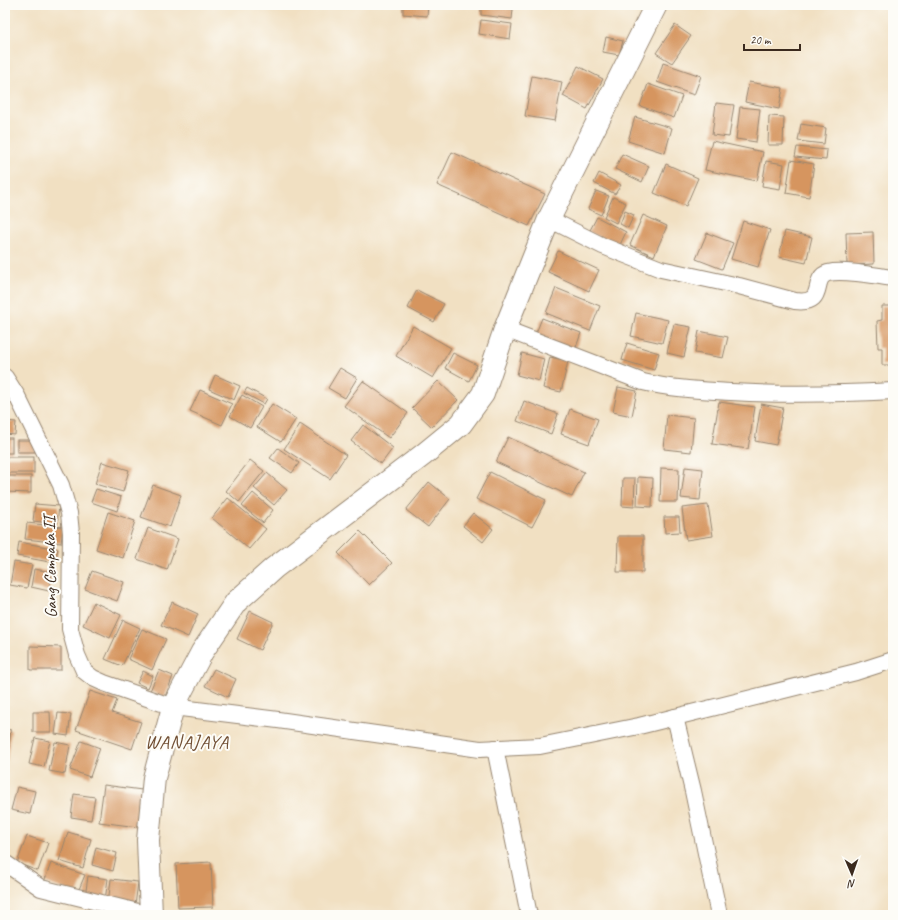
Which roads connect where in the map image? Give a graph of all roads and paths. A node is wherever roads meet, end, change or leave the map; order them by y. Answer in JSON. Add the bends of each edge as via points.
{"nodes":[{"id":1,"x":656,"y":5,"type":"edge"},
{"id":2,"x":550,"y":219,"type":"junction"},
{"id":3,"x":893,"y":278,"type":"edge"},
{"id":4,"x":505,"y":329,"type":"junction"},
{"id":5,"x":5,"y":377,"type":"edge"},
{"id":6,"x":893,"y":391,"type":"edge"},
{"id":7,"x":893,"y":660,"type":"edge"},
{"id":8,"x":173,"y":707,"type":"junction"},
{"id":9,"x":676,"y":717,"type":"junction"},
{"id":10,"x":495,"y":748,"type":"junction"},
{"id":11,"x":5,"y":863,"type":"edge"},
{"id":12,"x":150,"y":915,"type":"edge"},
{"id":13,"x":529,"y":915,"type":"edge"},
{"id":14,"x":719,"y":915,"type":"edge"}],
"edges":[{"from":1,"to":2,"type":"main road"},
{"from":2,"to":3,"type":"street","via":[[603,246],[661,268],[795,301],[804,302],[812,299],[822,278],[828,273]]},
{"from":2,"to":4,"type":"main road"},
{"from":4,"to":6,"type":"street","via":[[643,382],[664,387],[768,394]]},
{"from":4,"to":8,"type":"main road","via":[[483,394],[460,424],[274,568],[236,602],[202,652]]},
{"from":5,"to":8,"type":"street","name":"Gang Cempaka II","via":[[61,485],[69,514],[70,629],[84,671],[104,683]]},
{"from":7,"to":9,"type":"street","name":"Gang Cempaka II","via":[[856,672]]},
{"from":8,"to":10,"type":"street","name":"Gang Cempaka II","via":[[480,749]]},
{"from":8,"to":12,"type":"main road","via":[[154,778],[148,840]]},
{"from":9,"to":10,"type":"street","name":"Gang Cempaka II","via":[[540,746]]},
{"from":9,"to":14,"type":"street"},
{"from":10,"to":13,"type":"street"},
{"from":11,"to":12,"type":"street","via":[[41,888]]}]}
